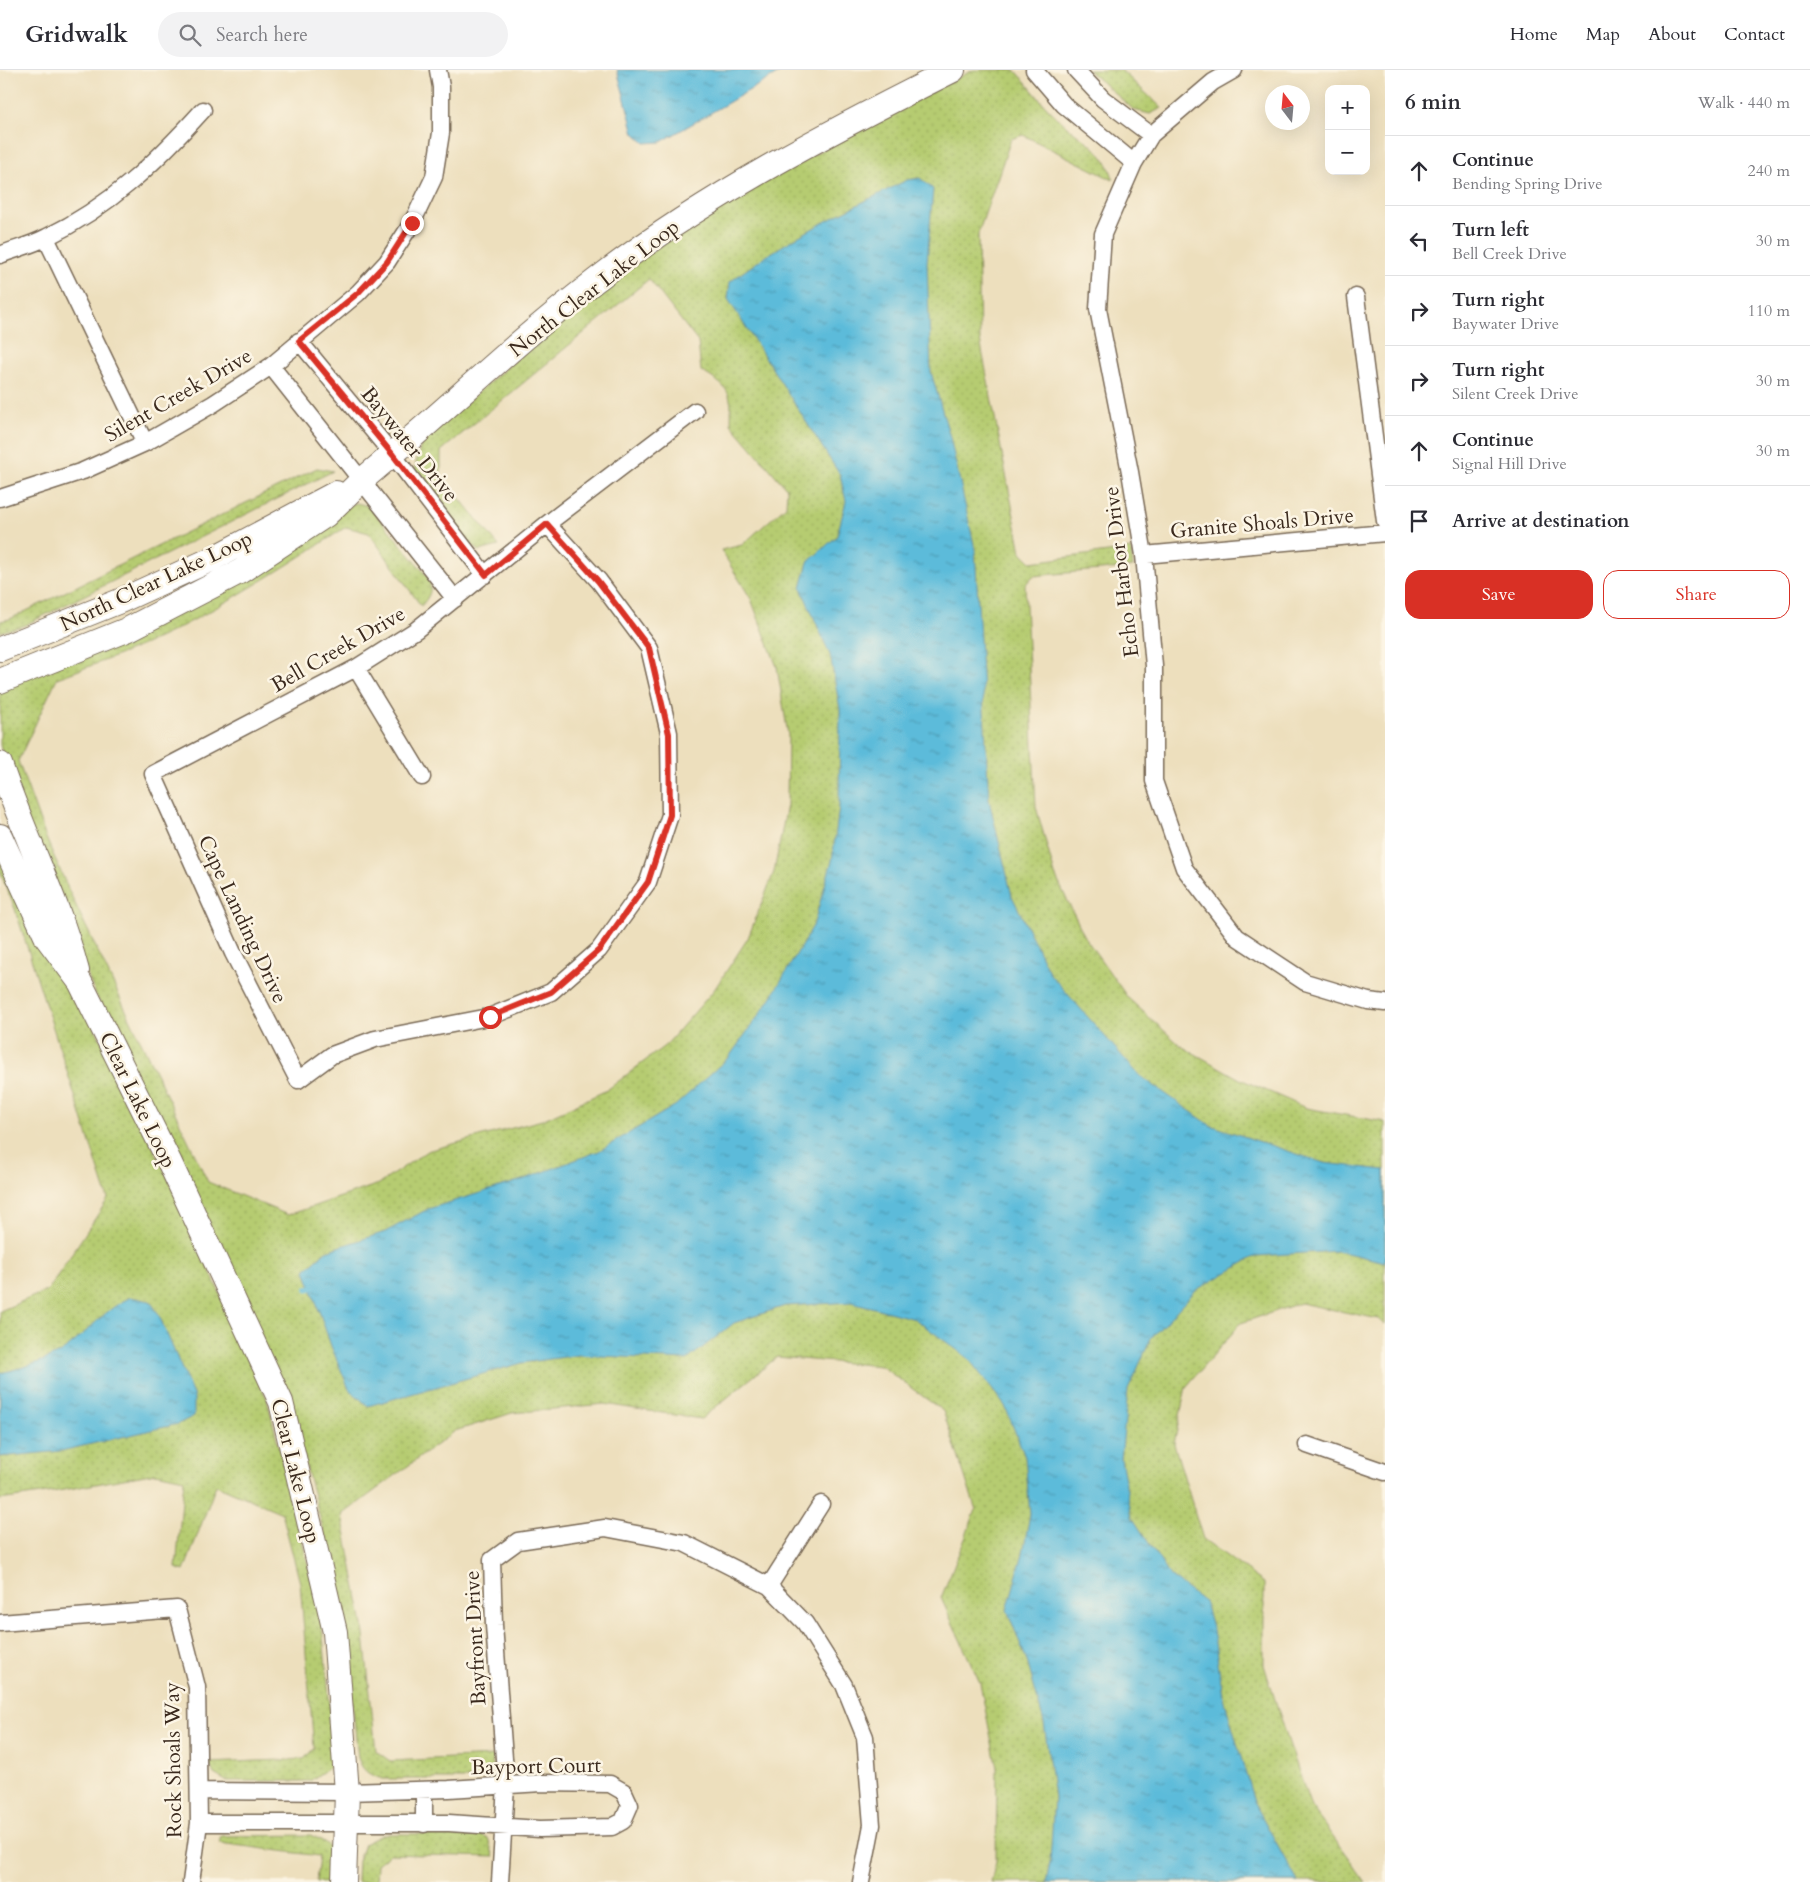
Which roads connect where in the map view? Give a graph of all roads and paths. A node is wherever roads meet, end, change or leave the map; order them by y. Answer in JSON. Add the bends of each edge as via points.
{"nodes":[{"id":1,"x":438,"y":70,"type":"edge"},
{"id":2,"x":953,"y":70,"type":"edge"},
{"id":3,"x":1034,"y":70,"type":"edge"},
{"id":4,"x":1076,"y":70,"type":"edge"},
{"id":5,"x":1234,"y":70,"type":"edge"},
{"id":6,"x":203,"y":110,"type":"dead end"},
{"id":7,"x":1151,"y":135,"type":"junction"},
{"id":8,"x":1134,"y":163,"type":"junction"},
{"id":9,"x":46,"y":238,"type":"junction"},
{"id":10,"x":0,"y":255,"type":"edge"},
{"id":11,"x":1356,"y":297,"type":"dead end"},
{"id":12,"x":299,"y":341,"type":"junction"},
{"id":13,"x":270,"y":366,"type":"junction"},
{"id":14,"x":695,"y":411,"type":"dead end"},
{"id":15,"x":145,"y":443,"type":"junction"},
{"id":16,"x":393,"y":455,"type":"junction"},
{"id":17,"x":362,"y":480,"type":"junction"},
{"id":18,"x":0,"y":498,"type":"edge"},
{"id":19,"x":1385,"y":521,"type":"edge"},
{"id":20,"x":547,"y":524,"type":"junction"},
{"id":21,"x":1385,"y":533,"type":"edge"},
{"id":22,"x":1144,"y":555,"type":"junction"},
{"id":23,"x":486,"y":575,"type":"junction"},
{"id":24,"x":455,"y":598,"type":"junction"},
{"id":25,"x":0,"y":649,"type":"edge"},
{"id":26,"x":356,"y":668,"type":"junction"},
{"id":27,"x":0,"y":681,"type":"edge"},
{"id":28,"x":0,"y":764,"type":"edge"},
{"id":29,"x":153,"y":774,"type":"joint"},
{"id":30,"x":422,"y":777,"type":"dead end"},
{"id":31,"x":0,"y":836,"type":"edge"},
{"id":32,"x":80,"y":982,"type":"junction"},
{"id":33,"x":1385,"y":1003,"type":"edge"},
{"id":34,"x":1307,"y":1445,"type":"dead end"},
{"id":35,"x":1385,"y":1472,"type":"edge"},
{"id":36,"x":821,"y":1504,"type":"dead end"},
{"id":37,"x":769,"y":1586,"type":"junction"},
{"id":38,"x":0,"y":1623,"type":"edge"},
{"id":39,"x":506,"y":1785,"type":"junction"},
{"id":40,"x":424,"y":1790,"type":"junction"},
{"id":41,"x":199,"y":1791,"type":"junction"},
{"id":42,"x":347,"y":1792,"type":"junction"},
{"id":43,"x":199,"y":1823,"type":"junction"},
{"id":44,"x":348,"y":1824,"type":"junction"},
{"id":45,"x":424,"y":1824,"type":"junction"},
{"id":46,"x":505,"y":1827,"type":"junction"},
{"id":47,"x":191,"y":1882,"type":"edge"},
{"id":48,"x":344,"y":1882,"type":"edge"},
{"id":49,"x":500,"y":1882,"type":"edge"},
{"id":50,"x":861,"y":1882,"type":"edge"}],
"edges":[{"from":1,"to":12,"type":"street","name":"Silent Creek Drive","via":[[441,133],[434,177],[412,223],[387,262],[358,293]]},
{"from":2,"to":16,"type":"street","name":"North Clear Lake Loop","via":[[850,121],[685,217],[595,281]]},
{"from":3,"to":8,"type":"street","via":[[1064,105]]},
{"from":4,"to":7,"type":"street","via":[[1103,99]]},
{"from":5,"to":7,"type":"street","name":"Echo Harbor Drive","via":[[1214,82]]},
{"from":6,"to":9,"type":"street","via":[[129,185]]},
{"from":7,"to":8,"type":"street","name":"Echo Harbor Drive"},
{"from":8,"to":22,"type":"street","name":"Echo Harbor Drive","via":[[1103,234],[1098,309]]},
{"from":9,"to":10,"type":"street"},
{"from":9,"to":15,"type":"street"},
{"from":11,"to":19,"type":"street"},
{"from":12,"to":13,"type":"street","name":"Silent Creek Drive"},
{"from":12,"to":16,"type":"street","name":"Baywater Drive"},
{"from":13,"to":15,"type":"street","name":"Silent Creek Drive"},
{"from":13,"to":17,"type":"street"},
{"from":14,"to":20,"type":"street","name":"Bell Creek Drive"},
{"from":15,"to":18,"type":"street","name":"Silent Creek Drive","via":[[82,471]]},
{"from":16,"to":17,"type":"street","name":"North Clear Lake Loop"},
{"from":16,"to":23,"type":"street","name":"Baywater Drive"},
{"from":17,"to":24,"type":"street"},
{"from":17,"to":25,"type":"street","name":"North Clear Lake Loop","via":[[212,559]]},
{"from":17,"to":27,"type":"street","name":"North Clear Lake Loop","via":[[326,515],[241,571],[129,629]]},
{"from":20,"to":23,"type":"street","name":"Bell Creek Drive"},
{"from":20,"to":29,"type":"street","name":"Cape Landing Drive","via":[[598,581],[649,648],[669,734],[670,815],[648,882],[599,950],[551,992],[490,1017],[375,1040],[332,1055],[298,1080],[233,953]]},
{"from":21,"to":22,"type":"street","name":"Granite Shoals Drive"},
{"from":22,"to":33,"type":"street","name":"Echo Harbor Drive","via":[[1154,666],[1154,781],[1184,868],[1237,937],[1305,982],[1368,1002]]},
{"from":23,"to":24,"type":"street","name":"Bell Creek Drive"},
{"from":24,"to":26,"type":"street","name":"Bell Creek Drive","via":[[416,630]]},
{"from":26,"to":29,"type":"street","name":"Bell Creek Drive"},
{"from":26,"to":30,"type":"street"},
{"from":28,"to":32,"type":"street","name":"Clear Lake Loop","via":[[67,932]]},
{"from":31,"to":32,"type":"street","name":"Clear Lake Loop","via":[[47,938]]},
{"from":32,"to":42,"type":"street","name":"Clear Lake Loop","via":[[169,1161],[281,1402],[335,1632]]},
{"from":34,"to":35,"type":"street"},
{"from":36,"to":37,"type":"street"},
{"from":37,"to":39,"type":"street","name":"Bayfront Drive","via":[[684,1543],[605,1528],[518,1541],[492,1560]]},
{"from":37,"to":50,"type":"street","name":"Bayfront Drive","via":[[805,1623],[844,1685],[865,1737],[872,1825]]},
{"from":38,"to":41,"type":"street","name":"Rock Shoals Way","via":[[177,1609],[197,1687]]},
{"from":39,"to":40,"type":"street","name":"Bayport Court"},
{"from":39,"to":46,"type":"street","name":"Bayfront Drive"},
{"from":39,"to":46,"type":"street","name":"Bayport Court","via":[[610,1784],[624,1792],[630,1805],[622,1821],[612,1827]]},
{"from":40,"to":42,"type":"street","name":"Bayport Court"},
{"from":40,"to":45,"type":"street"},
{"from":41,"to":42,"type":"street","name":"Bayport Court"},
{"from":41,"to":43,"type":"street","name":"Rock Shoals Way"},
{"from":42,"to":44,"type":"street","name":"Clear Lake Loop"},
{"from":43,"to":44,"type":"street","name":"Bayport Court"},
{"from":43,"to":47,"type":"street","name":"Rock Shoals Way"},
{"from":44,"to":45,"type":"street","name":"Bayport Court"},
{"from":44,"to":48,"type":"street","name":"Clear Lake Loop"},
{"from":45,"to":46,"type":"street","name":"Bayport Court"},
{"from":46,"to":49,"type":"street","name":"Bayfront Drive"}]}
